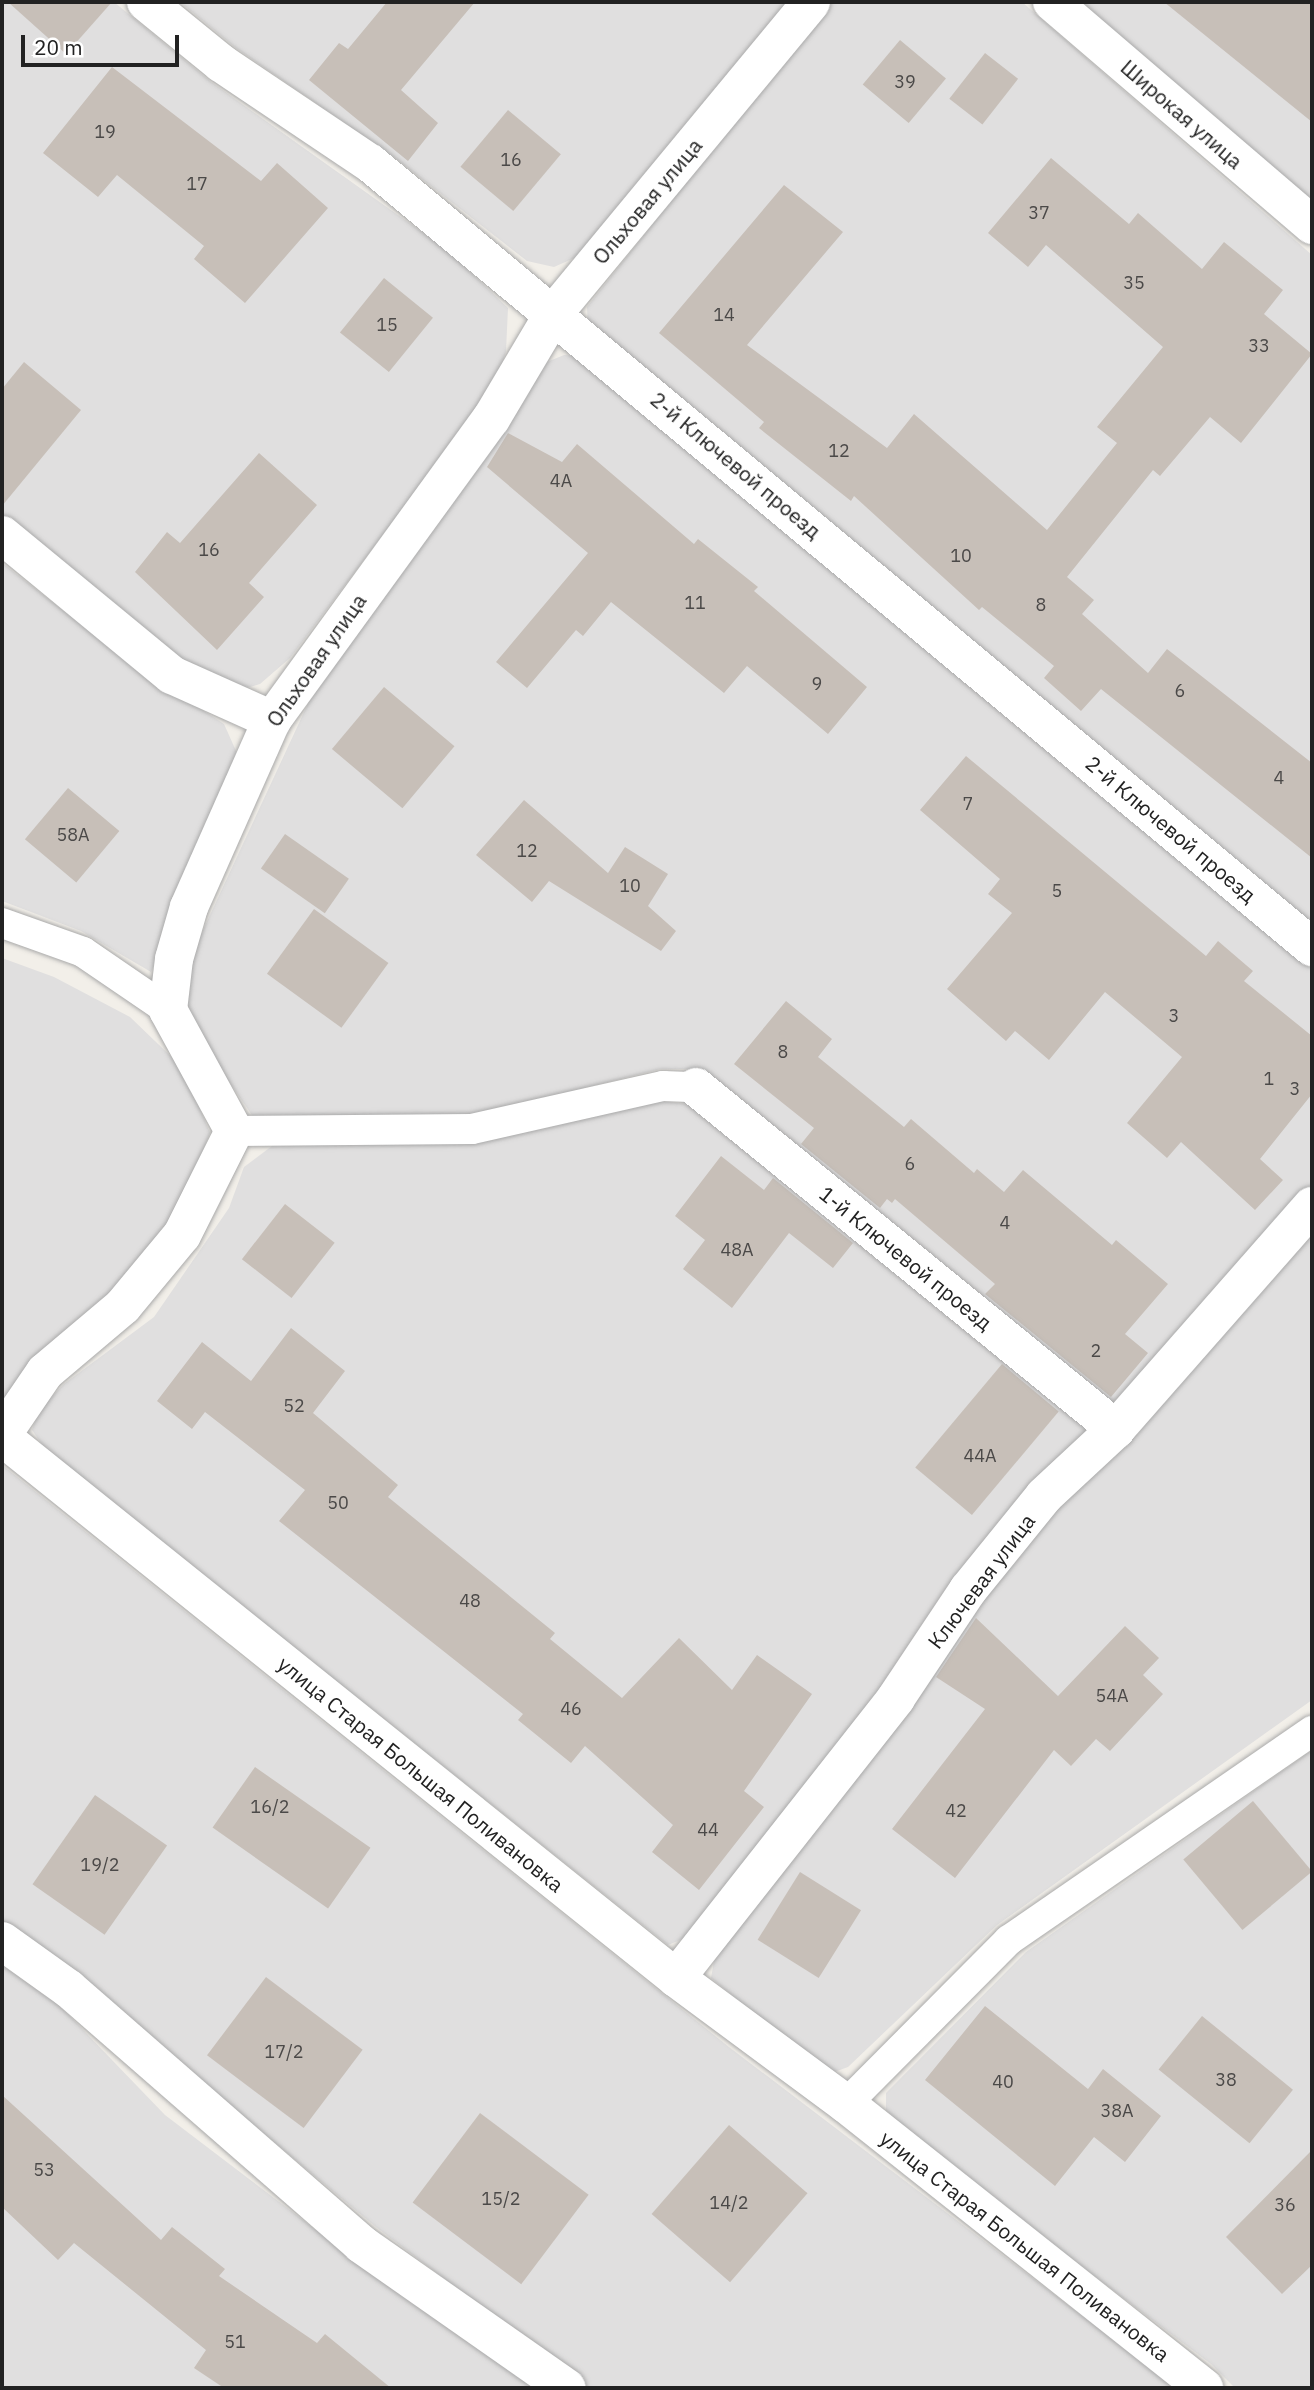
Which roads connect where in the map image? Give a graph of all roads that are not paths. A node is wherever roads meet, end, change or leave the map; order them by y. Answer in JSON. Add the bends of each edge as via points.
{"nodes":[{"id":1,"x":146,"y":2,"type":"edge"},
{"id":2,"x":811,"y":2,"type":"edge"},
{"id":3,"x":1052,"y":2,"type":"edge"},
{"id":4,"x":1312,"y":225,"type":"edge"},
{"id":5,"x":554,"y":313,"type":"junction"},
{"id":6,"x":2,"y":535,"type":"edge"},
{"id":7,"x":272,"y":720,"type":"junction"},
{"id":8,"x":2,"y":923,"type":"edge"},
{"id":9,"x":1312,"y":947,"type":"edge"},
{"id":10,"x":168,"y":1010,"type":"junction"},
{"id":11,"x":696,"y":1087,"type":"joint"},
{"id":12,"x":234,"y":1132,"type":"junction"},
{"id":13,"x":1312,"y":1206,"type":"edge"},
{"id":14,"x":1115,"y":1429,"type":"junction"},
{"id":15,"x":2,"y":1436,"type":"edge"},
{"id":16,"x":1312,"y":1731,"type":"edge"},
{"id":17,"x":2,"y":1941,"type":"edge"},
{"id":18,"x":676,"y":1978,"type":"junction"},
{"id":19,"x":846,"y":2104,"type":"junction"},
{"id":20,"x":567,"y":2388,"type":"edge"},
{"id":21,"x":1204,"y":2388,"type":"edge"}],
"edges":[{"from":1,"to":5,"type":"street","name":"2-й Ключевой проезд","via":[[220,63],[370,163]]},
{"from":2,"to":5,"type":"street","name":"Ольховая улица"},
{"from":3,"to":4,"type":"street","name":"Широкая улица"},
{"from":5,"to":7,"type":"street","name":"Ольховая улица","via":[[491,419]]},
{"from":5,"to":9,"type":"street","name":"2-й Ключевой проезд"},
{"from":6,"to":7,"type":"street","via":[[172,675]]},
{"from":7,"to":10,"type":"street","name":"Ольховая улица","via":[[189,907],[174,959]]},
{"from":8,"to":10,"type":"lane","via":[[83,952]]},
{"from":10,"to":12,"type":"street"},
{"from":11,"to":12,"type":"lane","via":[[663,1086],[472,1129]]},
{"from":11,"to":14,"type":"street","name":"1-й Ключевой проезд"},
{"from":12,"to":15,"type":"street","via":[[182,1235],[123,1306],[45,1373]]},
{"from":13,"to":14,"type":"street","name":"Ключевая улица"},
{"from":14,"to":18,"type":"street","name":"Ключевая улица","via":[[1044,1496],[968,1590],[896,1698]]},
{"from":15,"to":18,"type":"street","name":"улица Старая Большая Поливановка"},
{"from":16,"to":19,"type":"lane","via":[[1009,1940]]},
{"from":17,"to":20,"type":"street","via":[[69,1989],[361,2244]]},
{"from":18,"to":19,"type":"street","name":"улица Старая Большая Поливановка"},
{"from":19,"to":21,"type":"street","name":"улица Старая Большая Поливановка"}]}
